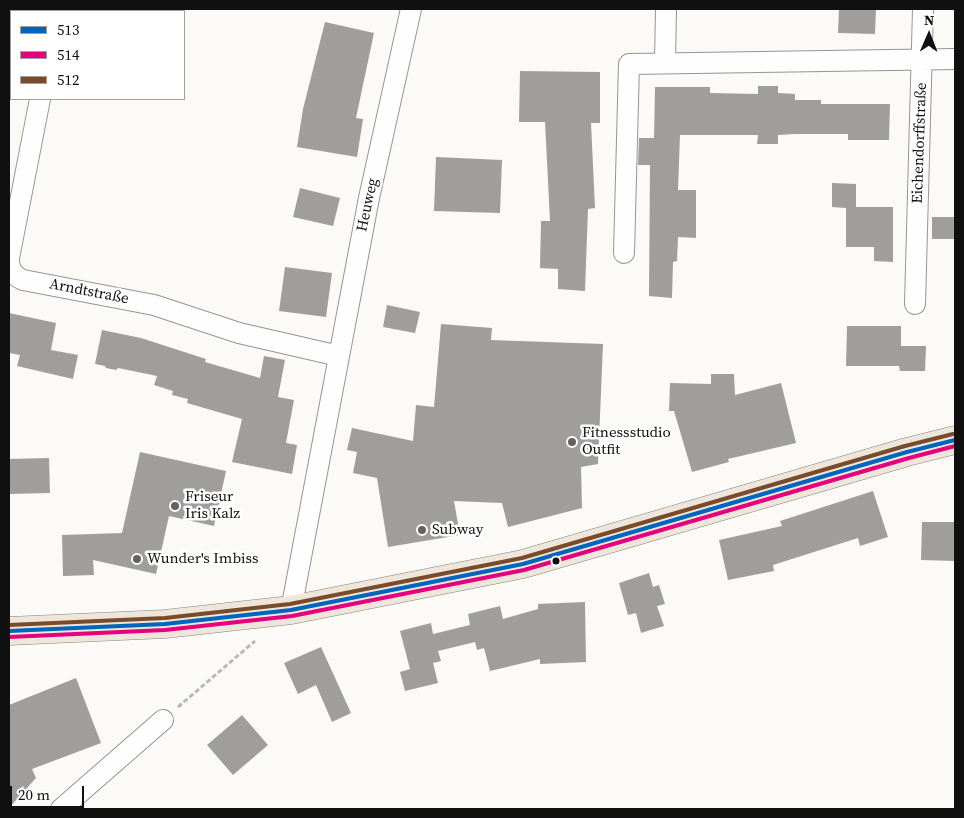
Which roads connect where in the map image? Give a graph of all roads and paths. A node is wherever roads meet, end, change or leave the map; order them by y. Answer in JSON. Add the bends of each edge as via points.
{"nodes":[{"id":1,"x":411,"y":9,"type":"edge"},
{"id":2,"x":666,"y":9,"type":"edge"},
{"id":3,"x":923,"y":9,"type":"edge"},
{"id":4,"x":922,"y":59,"type":"junction"},
{"id":5,"x":955,"y":59,"type":"edge"},
{"id":6,"x":665,"y":63,"type":"junction"},
{"id":7,"x":40,"y":100,"type":"edge"},
{"id":8,"x":624,"y":253,"type":"dead end"},
{"id":9,"x":915,"y":304,"type":"dead end"},
{"id":10,"x":339,"y":356,"type":"junction"},
{"id":11,"x":955,"y":440,"type":"edge"},
{"id":12,"x":291,"y":610,"type":"junction"},
{"id":13,"x":9,"y":631,"type":"edge"},
{"id":14,"x":261,"y":636,"type":"dead end"},
{"id":15,"x":163,"y":720,"type":"joint"},
{"id":16,"x":61,"y":809,"type":"edge"}],
"edges":[{"from":1,"to":10,"type":"street","name":"Heuweg","via":[[369,198]]},
{"from":2,"to":6,"type":"street"},
{"from":3,"to":4,"type":"street","name":"Eichendorffstraße"},
{"from":4,"to":5,"type":"street"},
{"from":4,"to":6,"type":"street"},
{"from":4,"to":9,"type":"street","name":"Eichendorffstraße"},
{"from":6,"to":8,"type":"street","via":[[629,64]]},
{"from":7,"to":10,"type":"street","name":"Arndtstraße","via":[[9,258],[9,268],[15,276],[154,305],[239,333]]},
{"from":10,"to":12,"type":"street","name":"Heuweg"},
{"from":11,"to":12,"type":"main road","via":[[523,564]]},
{"from":12,"to":13,"type":"main road","via":[[165,624]]},
{"from":14,"to":15,"type":"path"},
{"from":15,"to":16,"type":"street"}]}
